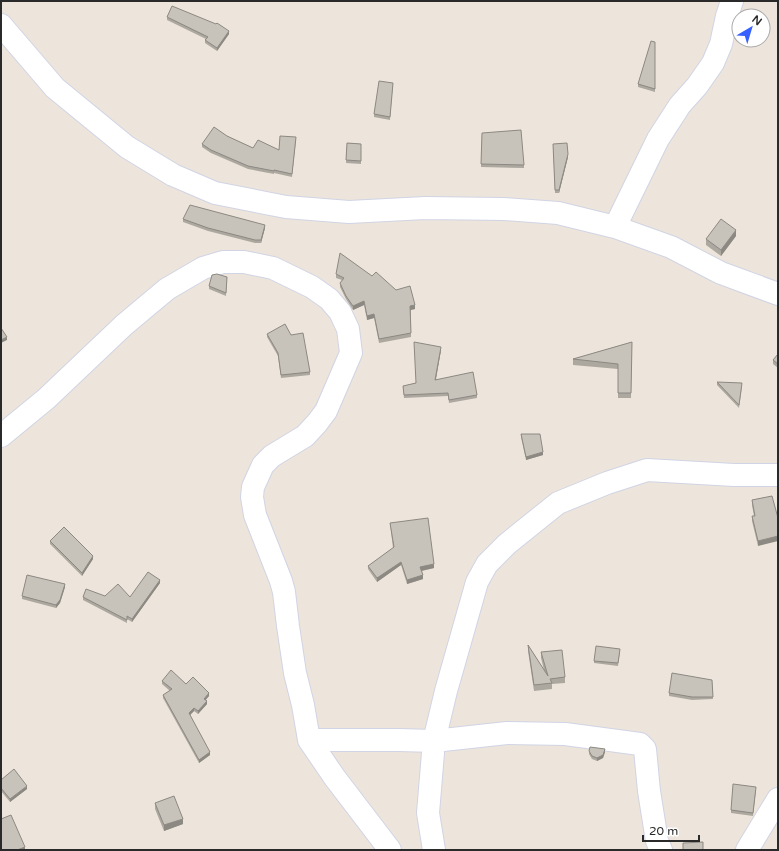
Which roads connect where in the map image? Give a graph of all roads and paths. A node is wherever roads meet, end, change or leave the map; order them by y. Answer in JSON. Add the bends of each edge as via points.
{"nodes":[{"id":1,"x":732,"y":1,"type":"edge"},
{"id":2,"x":1,"y":25,"type":"edge"},
{"id":3,"x":615,"y":227,"type":"junction"},
{"id":4,"x":778,"y":294,"type":"edge"},
{"id":5,"x":1,"y":436,"type":"edge"},
{"id":6,"x":778,"y":475,"type":"edge"},
{"id":7,"x":309,"y":740,"type":"junction"},
{"id":8,"x":434,"y":741,"type":"junction"},
{"id":9,"x":778,"y":799,"type":"edge"},
{"id":10,"x":390,"y":850,"type":"edge"},
{"id":11,"x":434,"y":850,"type":"edge"},
{"id":12,"x":661,"y":850,"type":"edge"},
{"id":13,"x":747,"y":850,"type":"edge"}],
"edges":[{"from":1,"to":3,"type":"street","via":[[721,44],[713,63],[680,105],[658,139]]},
{"from":2,"to":3,"type":"street","via":[[55,88],[127,147],[173,175],[215,193],[286,207],[348,212],[425,208],[558,213]]},
{"from":3,"to":4,"type":"street","via":[[671,247],[721,273]]},
{"from":5,"to":7,"type":"street","via":[[46,399],[148,304],[167,289],[203,268],[223,262],[244,262],[273,268],[312,287],[329,299],[340,312],[348,329],[351,353],[326,411],[305,436],[272,456],[264,465],[253,487],[252,497],[255,515],[284,592],[295,673]]},
{"from":6,"to":8,"type":"street","via":[[647,470],[558,503],[507,544],[487,564],[477,582]]},
{"from":7,"to":8,"type":"street"},
{"from":7,"to":10,"type":"street"},
{"from":8,"to":11,"type":"street","via":[[428,813]]},
{"from":8,"to":12,"type":"street","via":[[507,733],[565,734],[640,744],[645,749],[649,791],[657,841]]},
{"from":9,"to":13,"type":"street"}]}
